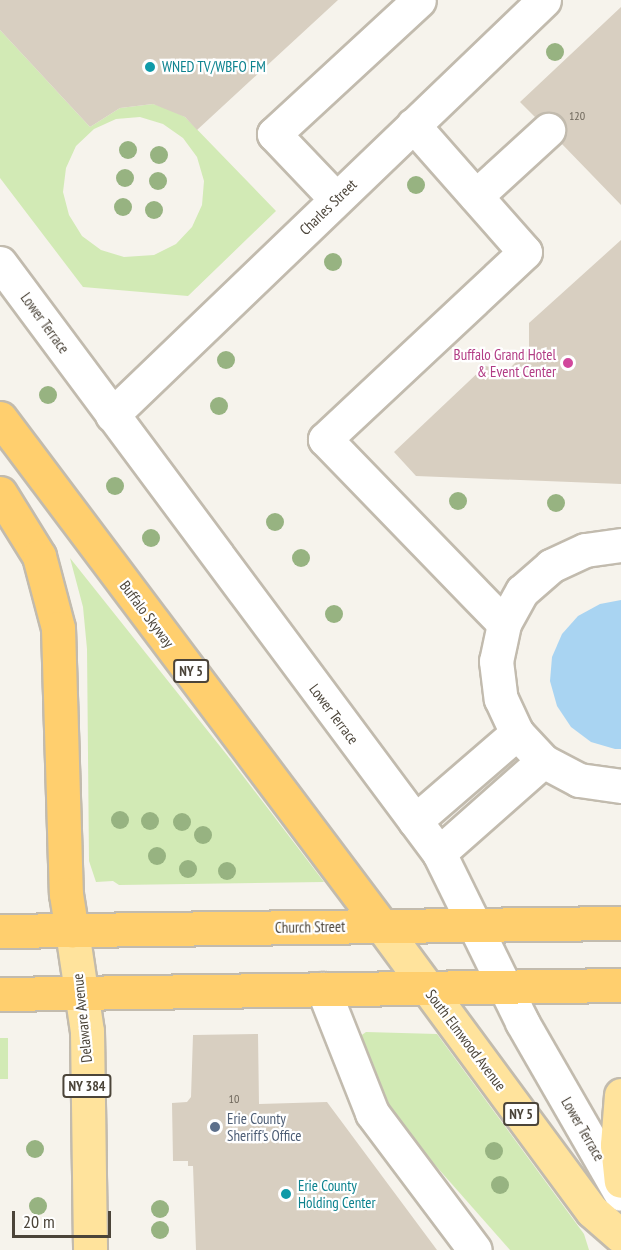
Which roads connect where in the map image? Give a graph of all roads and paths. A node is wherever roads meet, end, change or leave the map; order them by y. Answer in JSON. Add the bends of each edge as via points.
{"nodes":[{"id":1,"x":419,"y":0,"type":"edge"},
{"id":2,"x":544,"y":0,"type":"edge"},
{"id":3,"x":413,"y":125,"type":"junction"},
{"id":4,"x":548,"y":130,"type":"dead end"},
{"id":5,"x":476,"y":196,"type":"junction"},
{"id":6,"x":336,"y":199,"type":"junction"},
{"id":7,"x":0,"y":263,"type":"edge"},
{"id":8,"x":112,"y":415,"type":"junction"},
{"id":9,"x":0,"y":418,"type":"edge"},
{"id":10,"x":0,"y":493,"type":"edge"},
{"id":11,"x":621,"y":545,"type":"edge"},
{"id":12,"x":504,"y":624,"type":"junction"},
{"id":13,"x":517,"y":733,"type":"junction"},
{"id":14,"x":543,"y":761,"type":"junction"},
{"id":15,"x":621,"y":786,"type":"edge"},
{"id":16,"x":415,"y":821,"type":"junction"},
{"id":17,"x":439,"y":853,"type":"junction"},
{"id":18,"x":621,"y":923,"type":"edge"},
{"id":19,"x":381,"y":925,"type":"junction"},
{"id":20,"x":474,"y":925,"type":"junction"},
{"id":21,"x":0,"y":931,"type":"edge"},
{"id":22,"x":72,"y":931,"type":"junction"},
{"id":23,"x":621,"y":985,"type":"edge"},
{"id":24,"x":503,"y":986,"type":"junction"},
{"id":25,"x":426,"y":988,"type":"junction"},
{"id":26,"x":323,"y":989,"type":"junction"},
{"id":27,"x":81,"y":993,"type":"junction"},
{"id":28,"x":0,"y":994,"type":"edge"},
{"id":29,"x":621,"y":1095,"type":"edge"},
{"id":30,"x":621,"y":1181,"type":"edge"},
{"id":31,"x":621,"y":1194,"type":"edge"},
{"id":32,"x":621,"y":1236,"type":"edge"},
{"id":33,"x":90,"y":1250,"type":"edge"},
{"id":34,"x":475,"y":1250,"type":"edge"}],
"edges":[{"from":1,"to":6,"type":"street","via":[[274,134]]},
{"from":2,"to":3,"type":"street","name":"Charles Street"},
{"from":3,"to":5,"type":"street"},
{"from":3,"to":6,"type":"street","name":"Charles Street"},
{"from":4,"to":5,"type":"street"},
{"from":5,"to":12,"type":"street","via":[[525,252],[325,439]]},
{"from":6,"to":8,"type":"street","name":"Charles Street"},
{"from":7,"to":8,"type":"street","name":"Lower Terrace"},
{"from":8,"to":16,"type":"street","name":"Lower Terrace"},
{"from":9,"to":19,"type":"highway","name":"Buffalo Skyway","number":"NY 5"},
{"from":10,"to":22,"type":"highway","via":[[39,556],[58,628],[66,894]]},
{"from":11,"to":12,"type":"street","via":[[585,550],[550,566],[522,591]]},
{"from":12,"to":13,"type":"street","via":[[496,662],[501,699]]},
{"from":13,"to":14,"type":"street"},
{"from":13,"to":16,"type":"street"},
{"from":14,"to":15,"type":"street","via":[[579,780]]},
{"from":14,"to":17,"type":"street"},
{"from":16,"to":17,"type":"street","name":"Lower Terrace"},
{"from":17,"to":20,"type":"street","name":"Lower Terrace"},
{"from":18,"to":20,"type":"highway","name":"Church Street"},
{"from":19,"to":20,"type":"highway","name":"Church Street"},
{"from":19,"to":22,"type":"highway","name":"Church Street"},
{"from":19,"to":25,"type":"main road","name":"South Elmwood Avenue","number":"NY 5"},
{"from":20,"to":24,"type":"street","name":"Lower Terrace"},
{"from":21,"to":22,"type":"highway","name":"Church Street"},
{"from":22,"to":27,"type":"main road","name":"Delaware Avenue","number":"NY 384"},
{"from":23,"to":24,"type":"highway"},
{"from":24,"to":25,"type":"highway"},
{"from":24,"to":31,"type":"street","name":"Lower Terrace"},
{"from":25,"to":26,"type":"highway"},
{"from":25,"to":32,"type":"main road","name":"South Elmwood Avenue","number":"NY 5","via":[[592,1211]]},
{"from":26,"to":27,"type":"highway"},
{"from":26,"to":34,"type":"street","via":[[372,1113]]},
{"from":27,"to":28,"type":"highway"},
{"from":27,"to":33,"type":"main road","name":"Delaware Avenue","number":"NY 384","via":[[87,1031]]},
{"from":29,"to":30,"type":"main road","via":[[617,1145]]}]}
